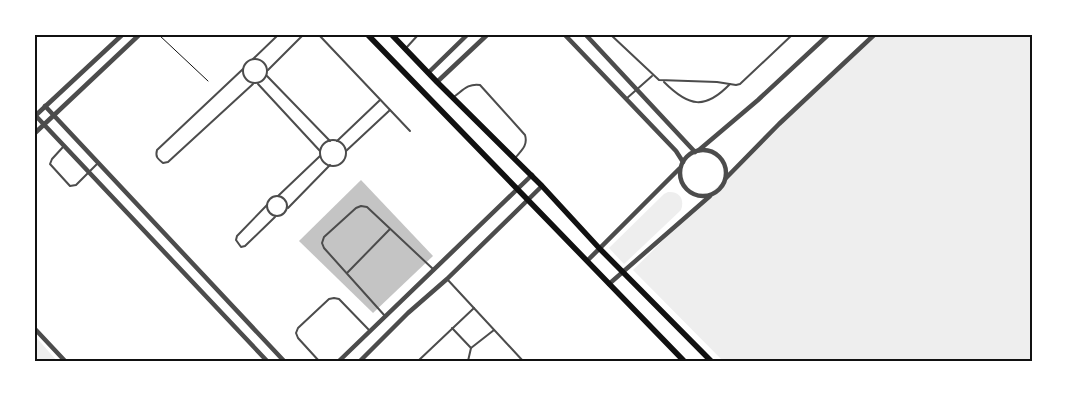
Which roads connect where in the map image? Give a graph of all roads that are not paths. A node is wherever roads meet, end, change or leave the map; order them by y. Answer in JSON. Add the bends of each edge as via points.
{"nodes":[{"id":1,"x":122,"y":35,"type":"edge"},
{"id":2,"x":139,"y":35,"type":"edge"},
{"id":3,"x":278,"y":35,"type":"edge"},
{"id":4,"x":303,"y":35,"type":"edge"},
{"id":5,"x":319,"y":35,"type":"edge"},
{"id":6,"x":368,"y":35,"type":"edge"},
{"id":7,"x":392,"y":35,"type":"edge"},
{"id":8,"x":418,"y":35,"type":"edge"},
{"id":9,"x":466,"y":35,"type":"edge"},
{"id":10,"x":486,"y":35,"type":"edge"},
{"id":11,"x":565,"y":35,"type":"edge"},
{"id":12,"x":586,"y":35,"type":"edge"},
{"id":13,"x":611,"y":35,"type":"edge"},
{"id":14,"x":792,"y":35,"type":"edge"},
{"id":15,"x":828,"y":35,"type":"edge"},
{"id":16,"x":874,"y":35,"type":"edge"},
{"id":17,"x":405,"y":48,"type":"junction"},
{"id":18,"x":253,"y":59,"type":"junction"},
{"id":19,"x":243,"y":69,"type":"junction"},
{"id":20,"x":268,"y":70,"type":"junction"},
{"id":21,"x":428,"y":72,"type":"junction"},
{"id":22,"x":267,"y":76,"type":"junction"},
{"id":23,"x":652,"y":76,"type":"junction"},
{"id":24,"x":437,"y":82,"type":"junction"},
{"id":25,"x":664,"y":82,"type":"junction"},
{"id":26,"x":253,"y":84,"type":"junction"},
{"id":27,"x":258,"y":84,"type":"junction"},
{"id":28,"x":730,"y":84,"type":"junction"},
{"id":29,"x":636,"y":89,"type":"junction"},
{"id":30,"x":453,"y":98,"type":"junction"},
{"id":31,"x":626,"y":98,"type":"junction"},
{"id":32,"x":380,"y":100,"type":"junction"},
{"id":33,"x":45,"y":106,"type":"junction"},
{"id":34,"x":390,"y":110,"type":"junction"},
{"id":35,"x":54,"y":115,"type":"junction"},
{"id":36,"x":35,"y":116,"type":"edge"},
{"id":37,"x":45,"y":124,"type":"junction"},
{"id":38,"x":410,"y":131,"type":"dead end"},
{"id":39,"x":35,"y":133,"type":"edge"},
{"id":40,"x":330,"y":141,"type":"junction"},
{"id":41,"x":337,"y":141,"type":"junction"},
{"id":42,"x":65,"y":146,"type":"junction"},
{"id":43,"x":320,"y":151,"type":"junction"},
{"id":44,"x":346,"y":151,"type":"junction"},
{"id":45,"x":697,"y":151,"type":"junction"},
{"id":46,"x":320,"y":156,"type":"junction"},
{"id":47,"x":515,"y":158,"type":"junction"},
{"id":48,"x":683,"y":162,"type":"junction"},
{"id":49,"x":99,"y":163,"type":"junction"},
{"id":50,"x":330,"y":166,"type":"junction"},
{"id":51,"x":680,"y":168,"type":"junction"},
{"id":52,"x":89,"y":172,"type":"junction"},
{"id":53,"x":532,"y":175,"type":"junction"},
{"id":54,"x":726,"y":178,"type":"junction"},
{"id":55,"x":542,"y":186,"type":"junction"},
{"id":56,"x":518,"y":189,"type":"junction"},
{"id":57,"x":711,"y":195,"type":"junction"},
{"id":58,"x":278,"y":196,"type":"junction"},
{"id":59,"x":528,"y":199,"type":"junction"},
{"id":60,"x":267,"y":205,"type":"junction"},
{"id":61,"x":288,"y":209,"type":"junction"},
{"id":62,"x":275,"y":217,"type":"junction"},
{"id":63,"x":390,"y":229,"type":"junction"},
{"id":64,"x":600,"y":249,"type":"junction"},
{"id":65,"x":588,"y":260,"type":"junction"},
{"id":66,"x":434,"y":270,"type":"junction"},
{"id":67,"x":624,"y":271,"type":"junction"},
{"id":68,"x":346,"y":273,"type":"junction"},
{"id":69,"x":447,"y":279,"type":"junction"},
{"id":70,"x":610,"y":284,"type":"junction"},
{"id":71,"x":474,"y":308,"type":"junction"},
{"id":72,"x":385,"y":316,"type":"junction"},
{"id":73,"x":452,"y":328,"type":"junction"},
{"id":74,"x":35,"y":329,"type":"edge"},
{"id":75,"x":494,"y":330,"type":"junction"},
{"id":76,"x":370,"y":331,"type":"junction"},
{"id":77,"x":471,"y":348,"type":"junction"},
{"id":78,"x":65,"y":361,"type":"edge"},
{"id":79,"x":267,"y":361,"type":"edge"},
{"id":80,"x":284,"y":361,"type":"edge"},
{"id":81,"x":319,"y":361,"type":"edge"},
{"id":82,"x":339,"y":361,"type":"edge"},
{"id":83,"x":360,"y":361,"type":"edge"},
{"id":84,"x":418,"y":361,"type":"edge"},
{"id":85,"x":468,"y":361,"type":"edge"},
{"id":86,"x":523,"y":361,"type":"edge"},
{"id":87,"x":684,"y":361,"type":"edge"},
{"id":88,"x":711,"y":361,"type":"edge"}],
"edges":[{"from":1,"to":33,"type":"street"},
{"from":2,"to":35,"type":"street"},
{"from":3,"to":18,"type":"lane"},
{"from":4,"to":20,"type":"lane"},
{"from":5,"to":32,"type":"lane"},
{"from":6,"to":56,"type":"main road"},
{"from":7,"to":17,"type":"main road"},
{"from":8,"to":17,"type":"lane"},
{"from":9,"to":21,"type":"street"},
{"from":10,"to":24,"type":"street"},
{"from":11,"to":31,"type":"street"},
{"from":12,"to":29,"type":"street"},
{"from":13,"to":23,"type":"lane"},
{"from":14,"to":28,"type":"lane","via":[[740,84]]},
{"from":15,"to":45,"type":"street"},
{"from":16,"to":54,"type":"street"},
{"from":17,"to":21,"type":"main road"},
{"from":18,"to":19,"type":"lane"},
{"from":18,"to":20,"type":"lane","via":[[263,61]]},
{"from":19,"to":26,"type":"lane","via":[[245,79]]},
{"from":19,"to":26,"type":"lane","via":[[157,150],[157,159],[168,162]]},
{"from":20,"to":22,"type":"lane"},
{"from":21,"to":24,"type":"main road"},
{"from":22,"to":27,"type":"lane"},
{"from":22,"to":40,"type":"lane"},
{"from":23,"to":25,"type":"lane"},
{"from":23,"to":29,"type":"lane"},
{"from":24,"to":30,"type":"main road"},
{"from":25,"to":28,"type":"lane"},
{"from":25,"to":28,"type":"lane","via":[[683,98],[699,102],[719,96]]},
{"from":26,"to":27,"type":"lane"},
{"from":27,"to":43,"type":"lane"},
{"from":29,"to":31,"type":"lane"},
{"from":29,"to":45,"type":"street"},
{"from":30,"to":47,"type":"main road"},
{"from":30,"to":47,"type":"lane","via":[[469,86],[480,84],[524,135],[525,146]]},
{"from":31,"to":48,"type":"street"},
{"from":32,"to":34,"type":"lane"},
{"from":32,"to":41,"type":"lane"},
{"from":33,"to":35,"type":"street"},
{"from":33,"to":36,"type":"street"},
{"from":34,"to":38,"type":"lane"},
{"from":34,"to":44,"type":"lane"},
{"from":35,"to":37,"type":"street"},
{"from":35,"to":49,"type":"street"},
{"from":36,"to":37,"type":"street"},
{"from":37,"to":39,"type":"street"},
{"from":37,"to":42,"type":"street"},
{"from":40,"to":41,"type":"lane"},
{"from":40,"to":43,"type":"lane"},
{"from":41,"to":44,"type":"lane"},
{"from":42,"to":52,"type":"street"},
{"from":42,"to":52,"type":"lane","via":[[50,164],[66,183],[76,185]]},
{"from":43,"to":46,"type":"lane"},
{"from":44,"to":50,"type":"lane","via":[[340,164]]},
{"from":45,"to":48,"type":"street"},
{"from":45,"to":54,"type":"street","via":[[708,151],[720,157],[725,165]]},
{"from":46,"to":50,"type":"lane"},
{"from":46,"to":58,"type":"lane"},
{"from":47,"to":53,"type":"main road"},
{"from":48,"to":51,"type":"street"},
{"from":49,"to":52,"type":"lane"},
{"from":49,"to":80,"type":"street"},
{"from":50,"to":61,"type":"lane"},
{"from":51,"to":57,"type":"street","via":[[681,181],[690,192]]},
{"from":51,"to":64,"type":"street"},
{"from":52,"to":79,"type":"street"},
{"from":53,"to":55,"type":"main road"},
{"from":53,"to":56,"type":"street"},
{"from":54,"to":57,"type":"street","via":[[722,187]]},
{"from":55,"to":59,"type":"street"},
{"from":55,"to":64,"type":"main road"},
{"from":56,"to":59,"type":"main road"},
{"from":56,"to":66,"type":"street"},
{"from":57,"to":67,"type":"street"},
{"from":58,"to":60,"type":"lane","via":[[271,198]]},
{"from":58,"to":61,"type":"lane","via":[[286,201]]},
{"from":59,"to":65,"type":"main road"},
{"from":59,"to":69,"type":"street"},
{"from":60,"to":62,"type":"lane"},
{"from":60,"to":62,"type":"lane","via":[[238,236],[238,244],[246,246]]},
{"from":61,"to":62,"type":"lane"},
{"from":63,"to":66,"type":"lane"},
{"from":63,"to":68,"type":"lane"},
{"from":63,"to":68,"type":"lane","via":[[367,207],[361,206],[324,237],[324,248]]},
{"from":64,"to":65,"type":"street"},
{"from":64,"to":67,"type":"main road"},
{"from":65,"to":70,"type":"main road"},
{"from":66,"to":72,"type":"street"},
{"from":67,"to":70,"type":"street"},
{"from":67,"to":88,"type":"main road"},
{"from":68,"to":72,"type":"lane"},
{"from":69,"to":71,"type":"lane"},
{"from":69,"to":83,"type":"street"},
{"from":70,"to":87,"type":"main road"},
{"from":71,"to":73,"type":"lane"},
{"from":71,"to":75,"type":"lane"},
{"from":72,"to":76,"type":"street"},
{"from":73,"to":77,"type":"lane"},
{"from":73,"to":84,"type":"lane"},
{"from":74,"to":78,"type":"street"},
{"from":75,"to":77,"type":"lane"},
{"from":75,"to":86,"type":"lane"},
{"from":76,"to":81,"type":"lane","via":[[339,299],[329,298],[296,333]]},
{"from":76,"to":82,"type":"street"},
{"from":77,"to":85,"type":"lane"}]}
